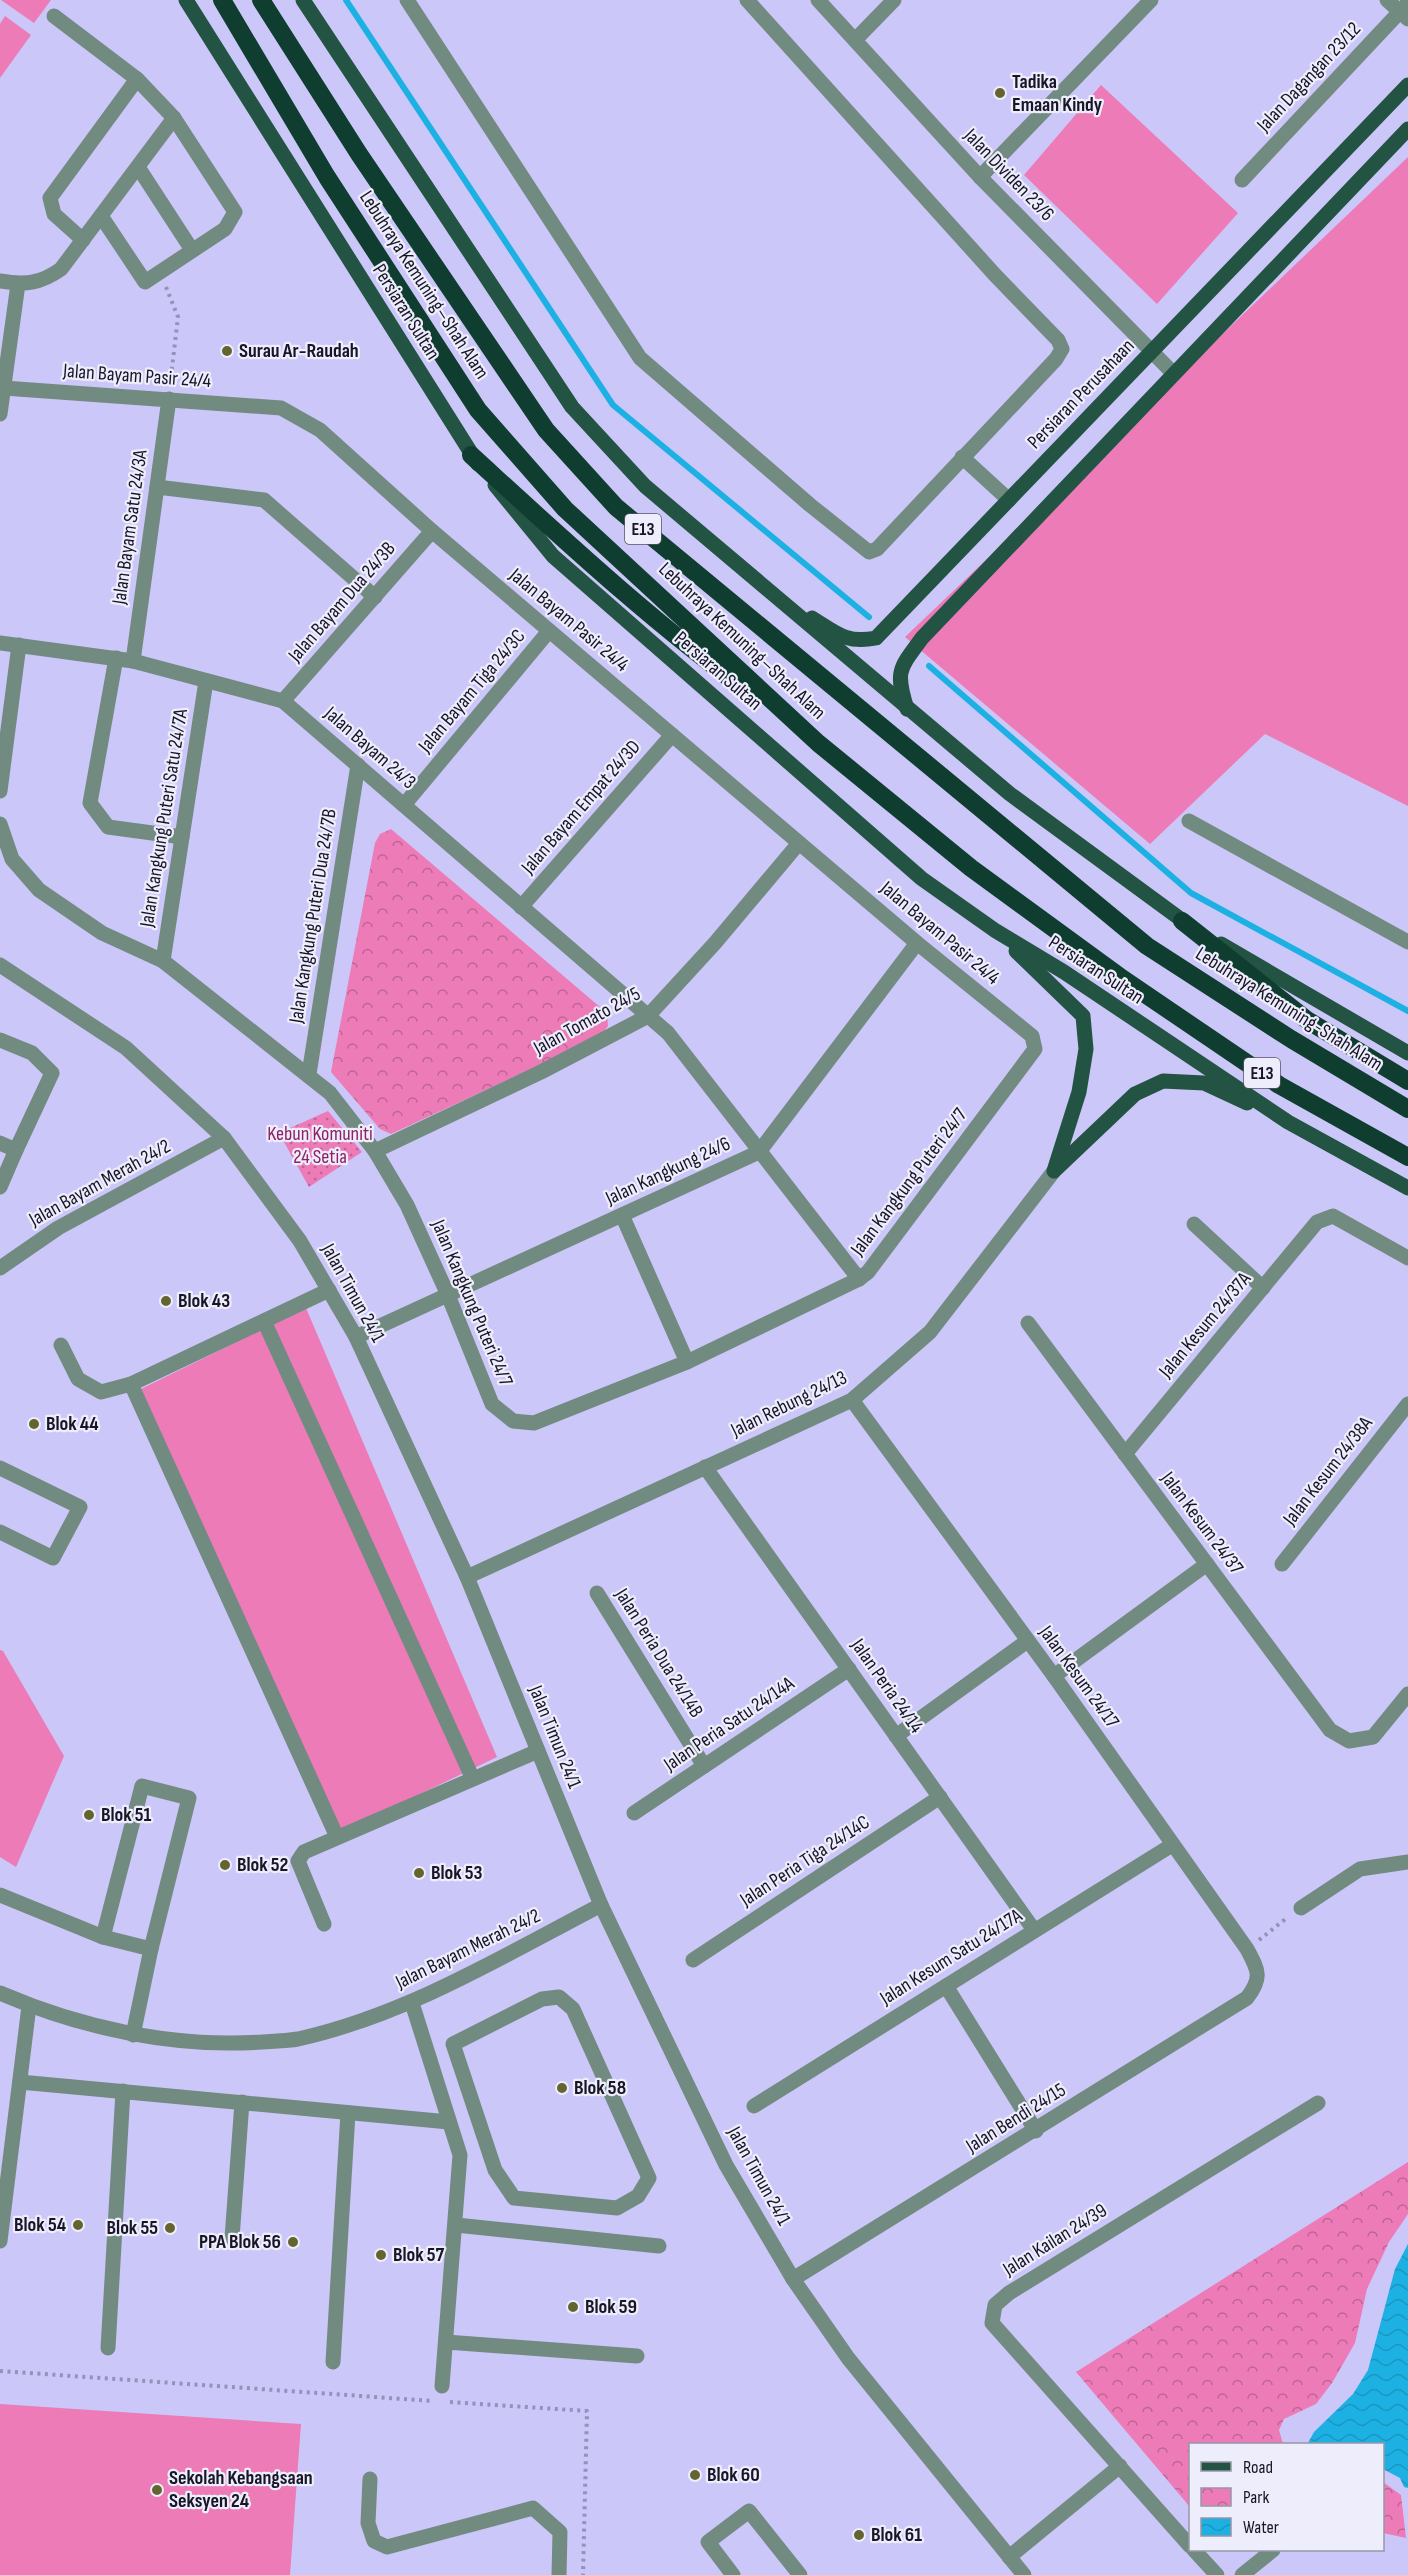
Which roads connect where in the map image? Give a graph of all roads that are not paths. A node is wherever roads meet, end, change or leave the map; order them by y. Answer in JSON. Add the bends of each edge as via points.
{"nodes":[{"id":1,"x":186,"y":0,"type":"edge"},
{"id":2,"x":222,"y":0,"type":"edge"},
{"id":3,"x":261,"y":0,"type":"edge"},
{"id":4,"x":303,"y":0,"type":"edge"},
{"id":5,"x":407,"y":0,"type":"edge"},
{"id":6,"x":747,"y":0,"type":"edge"},
{"id":7,"x":818,"y":0,"type":"edge"},
{"id":8,"x":894,"y":0,"type":"edge"},
{"id":9,"x":1150,"y":0,"type":"edge"},
{"id":10,"x":1388,"y":0,"type":"edge"},
{"id":11,"x":1405,"y":11,"type":"edge"},
{"id":12,"x":54,"y":16,"type":"dead end"},
{"id":13,"x":855,"y":40,"type":"junction"},
{"id":14,"x":137,"y":79,"type":"junction"},
{"id":15,"x":1408,"y":85,"type":"edge"},
{"id":16,"x":174,"y":118,"type":"junction"},
{"id":17,"x":1408,"y":129,"type":"edge"},
{"id":18,"x":138,"y":167,"type":"junction"},
{"id":19,"x":980,"y":177,"type":"junction"},
{"id":20,"x":1242,"y":180,"type":"dead end"},
{"id":21,"x":101,"y":216,"type":"junction"},
{"id":22,"x":83,"y":240,"type":"junction"},
{"id":23,"x":192,"y":250,"type":"junction"},
{"id":24,"x":0,"y":281,"type":"edge"},
{"id":25,"x":18,"y":284,"type":"junction"},
{"id":26,"x":1151,"y":352,"type":"junction"},
{"id":27,"x":1174,"y":374,"type":"junction"},
{"id":28,"x":4,"y":388,"type":"junction"},
{"id":29,"x":169,"y":399,"type":"junction"},
{"id":30,"x":0,"y":414,"type":"edge"},
{"id":31,"x":471,"y":455,"type":"junction"},
{"id":32,"x":962,"y":457,"type":"junction"},
{"id":33,"x":157,"y":488,"type":"junction"},
{"id":34,"x":1009,"y":500,"type":"junction"},
{"id":35,"x":432,"y":531,"type":"junction"},
{"id":36,"x":761,"y":586,"type":"junction"},
{"id":37,"x":375,"y":597,"type":"junction"},
{"id":38,"x":549,"y":631,"type":"junction"},
{"id":39,"x":0,"y":642,"type":"edge"},
{"id":40,"x":19,"y":645,"type":"junction"},
{"id":41,"x":116,"y":658,"type":"junction"},
{"id":42,"x":133,"y":661,"type":"junction"},
{"id":43,"x":206,"y":681,"type":"junction"},
{"id":44,"x":284,"y":701,"type":"junction"},
{"id":45,"x":907,"y":709,"type":"junction"},
{"id":46,"x":672,"y":735,"type":"junction"},
{"id":47,"x":818,"y":743,"type":"junction"},
{"id":48,"x":358,"y":765,"type":"junction"},
{"id":49,"x":0,"y":791,"type":"edge"},
{"id":50,"x":404,"y":805,"type":"junction"},
{"id":51,"x":1189,"y":820,"type":"dead end"},
{"id":52,"x":0,"y":824,"type":"edge"},
{"id":53,"x":182,"y":837,"type":"junction"},
{"id":54,"x":799,"y":843,"type":"junction"},
{"id":55,"x":521,"y":907,"type":"junction"},
{"id":56,"x":1182,"y":921,"type":"junction"},
{"id":57,"x":996,"y":931,"type":"junction"},
{"id":58,"x":1408,"y":942,"type":"edge"},
{"id":59,"x":917,"y":944,"type":"junction"},
{"id":60,"x":1148,"y":946,"type":"joint"},
{"id":61,"x":163,"y":961,"type":"junction"},
{"id":62,"x":0,"y":965,"type":"edge"},
{"id":63,"x":648,"y":1016,"type":"junction"},
{"id":64,"x":0,"y":1040,"type":"edge"},
{"id":65,"x":1035,"y":1048,"type":"joint"},
{"id":66,"x":1408,"y":1053,"type":"edge"},
{"id":67,"x":309,"y":1074,"type":"junction"},
{"id":68,"x":1408,"y":1082,"type":"edge"},
{"id":69,"x":1408,"y":1109,"type":"edge"},
{"id":70,"x":1288,"y":1122,"type":"junction"},
{"id":71,"x":224,"y":1138,"type":"junction"},
{"id":72,"x":0,"y":1143,"type":"edge"},
{"id":73,"x":16,"y":1150,"type":"junction"},
{"id":74,"x":375,"y":1151,"type":"junction"},
{"id":75,"x":759,"y":1152,"type":"junction"},
{"id":76,"x":1408,"y":1157,"type":"edge"},
{"id":77,"x":1054,"y":1171,"type":"junction"},
{"id":78,"x":0,"y":1187,"type":"edge"},
{"id":79,"x":1408,"y":1188,"type":"edge"},
{"id":80,"x":622,"y":1215,"type":"junction"},
{"id":81,"x":1194,"y":1224,"type":"dead end"},
{"id":82,"x":1408,"y":1258,"type":"edge"},
{"id":83,"x":0,"y":1269,"type":"edge"},
{"id":84,"x":859,"y":1279,"type":"junction"},
{"id":85,"x":1263,"y":1288,"type":"junction"},
{"id":86,"x":329,"y":1290,"type":"junction"},
{"id":87,"x":448,"y":1295,"type":"junction"},
{"id":88,"x":264,"y":1321,"type":"junction"},
{"id":89,"x":1028,"y":1323,"type":"dead end"},
{"id":90,"x":356,"y":1337,"type":"junction"},
{"id":91,"x":61,"y":1345,"type":"dead end"},
{"id":92,"x":687,"y":1362,"type":"junction"},
{"id":93,"x":131,"y":1384,"type":"junction"},
{"id":94,"x":852,"y":1400,"type":"junction"},
{"id":95,"x":1408,"y":1404,"type":"edge"},
{"id":96,"x":1125,"y":1454,"type":"junction"},
{"id":97,"x":705,"y":1467,"type":"junction"},
{"id":98,"x":0,"y":1468,"type":"edge"},
{"id":99,"x":0,"y":1532,"type":"edge"},
{"id":100,"x":1207,"y":1564,"type":"junction"},
{"id":101,"x":1282,"y":1564,"type":"dead end"},
{"id":102,"x":467,"y":1577,"type":"junction"},
{"id":103,"x":597,"y":1593,"type":"dead end"},
{"id":104,"x":1026,"y":1642,"type":"junction"},
{"id":105,"x":849,"y":1669,"type":"junction"},
{"id":106,"x":1054,"y":1676,"type":"junction"},
{"id":107,"x":1408,"y":1694,"type":"edge"},
{"id":108,"x":896,"y":1736,"type":"junction"},
{"id":109,"x":538,"y":1750,"type":"junction"},
{"id":110,"x":704,"y":1766,"type":"junction"},
{"id":111,"x":473,"y":1779,"type":"junction"},
{"id":112,"x":940,"y":1797,"type":"junction"},
{"id":113,"x":634,"y":1813,"type":"dead end"},
{"id":114,"x":337,"y":1837,"type":"junction"},
{"id":115,"x":1172,"y":1845,"type":"junction"},
{"id":116,"x":1408,"y":1862,"type":"edge"},
{"id":117,"x":0,"y":1895,"type":"edge"},
{"id":118,"x":601,"y":1905,"type":"junction"},
{"id":119,"x":1301,"y":1908,"type":"road end"},
{"id":120,"x":324,"y":1924,"type":"dead end"},
{"id":121,"x":1034,"y":1930,"type":"junction"},
{"id":122,"x":103,"y":1938,"type":"junction"},
{"id":123,"x":150,"y":1949,"type":"junction"},
{"id":124,"x":693,"y":1960,"type":"dead end"},
{"id":125,"x":1256,"y":1985,"type":"joint"},
{"id":126,"x":946,"y":1986,"type":"junction"},
{"id":127,"x":0,"y":1993,"type":"edge"},
{"id":128,"x":412,"y":2003,"type":"junction"},
{"id":129,"x":29,"y":2006,"type":"junction"},
{"id":130,"x":133,"y":2035,"type":"junction"},
{"id":131,"x":453,"y":2044,"type":"junction"},
{"id":132,"x":429,"y":2057,"type":"junction"},
{"id":133,"x":20,"y":2082,"type":"junction"},
{"id":134,"x":123,"y":2091,"type":"junction"},
{"id":135,"x":242,"y":2103,"type":"junction"},
{"id":136,"x":1318,"y":2103,"type":"dead end"},
{"id":137,"x":753,"y":2106,"type":"dead end"},
{"id":138,"x":348,"y":2113,"type":"junction"},
{"id":139,"x":449,"y":2122,"type":"junction"},
{"id":140,"x":1036,"y":2131,"type":"junction"},
{"id":141,"x":456,"y":2225,"type":"junction"},
{"id":142,"x":232,"y":2238,"type":"dead end"},
{"id":143,"x":0,"y":2241,"type":"edge"},
{"id":144,"x":659,"y":2246,"type":"dead end"},
{"id":145,"x":793,"y":2279,"type":"junction"},
{"id":146,"x":446,"y":2342,"type":"junction"},
{"id":147,"x":108,"y":2348,"type":"dead end"},
{"id":148,"x":637,"y":2356,"type":"dead end"},
{"id":149,"x":333,"y":2362,"type":"dead end"},
{"id":150,"x":442,"y":2386,"type":"dead end"},
{"id":151,"x":1120,"y":2466,"type":"junction"},
{"id":152,"x":370,"y":2479,"type":"dead end"},
{"id":153,"x":1189,"y":2544,"type":"edge"},
{"id":154,"x":1195,"y":2551,"type":"edge"},
{"id":155,"x":1272,"y":2551,"type":"edge"},
{"id":156,"x":1009,"y":2558,"type":"junction"},
{"id":157,"x":559,"y":2575,"type":"edge"},
{"id":158,"x":733,"y":2575,"type":"edge"},
{"id":159,"x":800,"y":2575,"type":"edge"},
{"id":160,"x":1024,"y":2575,"type":"edge"},
{"id":161,"x":1217,"y":2575,"type":"edge"},
{"id":162,"x":1242,"y":2575,"type":"edge"}],
"edges":[{"from":1,"to":31,"type":"main road","name":"Persiaran Sultan"},
{"from":2,"to":47,"type":"highway","name":"Lebuhraya Kemuning–Shah Alam","number":"E13","via":[[327,177],[478,410],[565,509]]},
{"from":3,"to":60,"type":"highway","name":"Lebuhraya Kemuning–Shah Alam","number":"E13","via":[[359,154],[546,430],[616,507]]},
{"from":4,"to":36,"type":"main road","via":[[572,407],[645,486]]},
{"from":5,"to":32,"type":"street","via":[[640,358],[861,548],[869,552],[877,549]]},
{"from":6,"to":32,"type":"street","via":[[995,276],[1058,340],[1062,349],[1056,359]]},
{"from":7,"to":13,"type":"street","name":"Jalan Dividen 23/6"},
{"from":8,"to":13,"type":"street"},
{"from":9,"to":19,"type":"street"},
{"from":10,"to":11,"type":"street"},
{"from":11,"to":20,"type":"street","name":"Jalan Dagangan 23/12"},
{"from":12,"to":14,"type":"street"},
{"from":13,"to":19,"type":"street","name":"Jalan Dividen 23/6"},
{"from":14,"to":16,"type":"street"},
{"from":14,"to":22,"type":"street","via":[[50,198],[54,214]]},
{"from":15,"to":26,"type":"main road","name":"Persiaran Perusahaan"},
{"from":16,"to":18,"type":"street"},
{"from":16,"to":23,"type":"street","via":[[235,212],[225,229]]},
{"from":17,"to":27,"type":"main road"},
{"from":18,"to":21,"type":"street"},
{"from":18,"to":23,"type":"street"},
{"from":19,"to":26,"type":"street","name":"Jalan Dividen 23/6"},
{"from":21,"to":22,"type":"street"},
{"from":21,"to":23,"type":"street","via":[[145,282]]},
{"from":22,"to":25,"type":"street","via":[[61,269],[46,280]]},
{"from":24,"to":25,"type":"street"},
{"from":25,"to":28,"type":"street"},
{"from":26,"to":27,"type":"street","name":"Jalan Dividen 23/6"},
{"from":26,"to":34,"type":"main road","name":"Persiaran Perusahaan"},
{"from":27,"to":45,"type":"main road","via":[[922,638],[901,667],[899,683]]},
{"from":28,"to":29,"type":"street","name":"Jalan Bayam Pasir 24/4"},
{"from":28,"to":30,"type":"street"},
{"from":29,"to":33,"type":"street","name":"Jalan Bayam Satu 24/3A"},
{"from":29,"to":35,"type":"street","name":"Jalan Bayam Pasir 24/4","via":[[281,408],[301,417],[321,430]]},
{"from":31,"to":47,"type":"highway","via":[[649,613],[719,671]]},
{"from":31,"to":57,"type":"main road","name":"Persiaran Sultan","via":[[553,556],[921,878]]},
{"from":32,"to":34,"type":"street"},
{"from":33,"to":37,"type":"street","via":[[264,500]]},
{"from":33,"to":42,"type":"street","name":"Jalan Bayam Satu 24/3A"},
{"from":34,"to":36,"type":"main road","name":"Persiaran Perusahaan","via":[[876,638],[857,642],[836,633]]},
{"from":35,"to":37,"type":"street","name":"Jalan Bayam Dua 24/3B"},
{"from":35,"to":38,"type":"street","name":"Jalan Bayam Pasir 24/4"},
{"from":36,"to":45,"type":"main road"},
{"from":37,"to":44,"type":"street","name":"Jalan Bayam Dua 24/3B"},
{"from":38,"to":46,"type":"street","name":"Jalan Bayam Pasir 24/4"},
{"from":38,"to":50,"type":"street","name":"Jalan Bayam Tiga 24/3C"},
{"from":39,"to":40,"type":"street","name":"Jalan Bayam 24/3"},
{"from":40,"to":41,"type":"street","name":"Jalan Bayam 24/3"},
{"from":40,"to":49,"type":"street"},
{"from":41,"to":42,"type":"street","name":"Jalan Bayam 24/3"},
{"from":41,"to":53,"type":"street","via":[[90,803],[108,826]]},
{"from":42,"to":43,"type":"street","name":"Jalan Bayam 24/3"},
{"from":43,"to":44,"type":"street","name":"Jalan Bayam 24/3"},
{"from":43,"to":53,"type":"street","name":"Jalan Kangkung Puteri Satu 24/7A"},
{"from":44,"to":48,"type":"street","name":"Jalan Bayam 24/3"},
{"from":45,"to":56,"type":"main road","via":[[1010,794]]},
{"from":46,"to":54,"type":"street","name":"Jalan Bayam Pasir 24/4"},
{"from":46,"to":55,"type":"street","name":"Jalan Bayam Empat 24/3D"},
{"from":47,"to":76,"type":"highway","name":"Lebuhraya Kemuning–Shah Alam","number":"E13","via":[[971,867],[1123,979],[1279,1085]]},
{"from":48,"to":50,"type":"street","name":"Jalan Bayam 24/3"},
{"from":48,"to":67,"type":"street","name":"Jalan Kangkung Puteri Dua 24/7B"},
{"from":50,"to":55,"type":"street","name":"Jalan Bayam 24/3"},
{"from":51,"to":58,"type":"street"},
{"from":52,"to":61,"type":"street","name":"Jalan Kangkung Puteri 24/7","via":[[12,859],[39,890],[102,933]]},
{"from":53,"to":61,"type":"street","name":"Jalan Kangkung Puteri Satu 24/7A"},
{"from":54,"to":59,"type":"street","name":"Jalan Bayam Pasir 24/4"},
{"from":54,"to":63,"type":"street","name":"Jalan Tomato 24/5","via":[[715,944]]},
{"from":55,"to":63,"type":"street","name":"Jalan Bayam 24/3"},
{"from":56,"to":66,"type":"main road"},
{"from":56,"to":68,"type":"highway","via":[[1307,1020]]},
{"from":57,"to":70,"type":"main road","name":"Persiaran Sultan"},
{"from":57,"to":77,"type":"main road","via":[[1083,1016],[1086,1049],[1078,1092]]},
{"from":59,"to":65,"type":"street","name":"Jalan Bayam Pasir 24/4","via":[[1032,1036]]},
{"from":59,"to":75,"type":"street","name":"Jalan Kangkung 24/6"},
{"from":60,"to":69,"type":"highway","name":"Lebuhraya Kemuning-Shah Alam","number":"E13"},
{"from":61,"to":67,"type":"street","name":"Jalan Kangkung Puteri 24/7"},
{"from":62,"to":71,"type":"street","name":"Jalan Timun 24/1","via":[[126,1048]]},
{"from":63,"to":74,"type":"street","name":"Jalan Tomato 24/5"},
{"from":63,"to":75,"type":"street","name":"Jalan Bayam 24/3","via":[[668,1034]]},
{"from":64,"to":73,"type":"street","via":[[32,1053],[52,1073]]},
{"from":65,"to":84,"type":"street","name":"Jalan Kangkung Puteri 24/7"},
{"from":67,"to":74,"type":"street","name":"Jalan Kangkung Puteri 24/7","via":[[330,1093]]},
{"from":70,"to":77,"type":"main road","via":[[1203,1083],[1163,1081],[1135,1094]]},
{"from":70,"to":79,"type":"main road","name":"Persiaran Sultan"},
{"from":71,"to":83,"type":"street","name":"Jalan Bayam Merah 24/2","via":[[58,1228]]},
{"from":71,"to":86,"type":"street","name":"Jalan Timun 24/1","via":[[300,1241]]},
{"from":72,"to":73,"type":"street"},
{"from":73,"to":78,"type":"street"},
{"from":74,"to":87,"type":"street","name":"Jalan Kangkung Puteri 24/7","via":[[407,1204]]},
{"from":75,"to":80,"type":"street","name":"Jalan Kangkung 24/6"},
{"from":75,"to":84,"type":"street","name":"Jalan Bayam 24/3"},
{"from":77,"to":94,"type":"street","name":"Jalan Rebung 24/13","via":[[930,1332]]},
{"from":80,"to":87,"type":"street","name":"Jalan Kangkung 24/6"},
{"from":80,"to":92,"type":"street"},
{"from":81,"to":85,"type":"street"},
{"from":82,"to":85,"type":"street","name":"Jalan Kesum 24/37A","via":[[1333,1216],[1317,1222]]},
{"from":84,"to":92,"type":"street","name":"Jalan Kangkung Puteri 24/7"},
{"from":85,"to":96,"type":"street","name":"Jalan Kesum 24/37A"},
{"from":86,"to":88,"type":"street"},
{"from":86,"to":90,"type":"street","name":"Jalan Timun 24/1"},
{"from":87,"to":90,"type":"street","name":"Jalan Kangkung 24/6"},
{"from":87,"to":92,"type":"street","name":"Jalan Kangkung Puteri 24/7","via":[[492,1404],[513,1421],[534,1423]]},
{"from":88,"to":93,"type":"street"},
{"from":88,"to":111,"type":"street"},
{"from":89,"to":96,"type":"street","name":"Jalan Kesum 24/37"},
{"from":90,"to":102,"type":"street","name":"Jalan Timun 24/1"},
{"from":91,"to":93,"type":"street","via":[[78,1378],[101,1392]]},
{"from":93,"to":114,"type":"street"},
{"from":94,"to":97,"type":"street","name":"Jalan Rebung 24/13"},
{"from":94,"to":104,"type":"street","name":"Jalan Kesum 24/17"},
{"from":95,"to":101,"type":"street","name":"Jalan Kesum 24/38A"},
{"from":96,"to":100,"type":"street","name":"Jalan Kesum 24/37"},
{"from":97,"to":102,"type":"street","name":"Jalan Rebung 24/13"},
{"from":97,"to":105,"type":"street","name":"Jalan Peria 24/14"},
{"from":98,"to":99,"type":"street","via":[[80,1507],[53,1558]]},
{"from":100,"to":106,"type":"street"},
{"from":100,"to":107,"type":"street","name":"Jalan Kesum 24/37","via":[[1330,1730],[1349,1741],[1373,1737]]},
{"from":102,"to":109,"type":"street","name":"Jalan Timun 24/1"},
{"from":103,"to":110,"type":"street","name":"Jalan Peria Dua 24/14B"},
{"from":104,"to":106,"type":"street","name":"Jalan Kesum 24/17"},
{"from":104,"to":108,"type":"street"},
{"from":105,"to":108,"type":"street","name":"Jalan Peria 24/14"},
{"from":105,"to":110,"type":"street","name":"Jalan Peria Satu 24/14A"},
{"from":106,"to":115,"type":"street","name":"Jalan Kesum 24/17"},
{"from":108,"to":112,"type":"street","name":"Jalan Peria 24/14"},
{"from":109,"to":111,"type":"street"},
{"from":109,"to":118,"type":"street","name":"Jalan Timun 24/1"},
{"from":110,"to":113,"type":"street","name":"Jalan Peria Satu 24/14A"},
{"from":111,"to":114,"type":"street"},
{"from":112,"to":121,"type":"street","name":"Jalan Peria 24/14"},
{"from":112,"to":124,"type":"street","name":"Jalan Peria Tiga 24/14C"},
{"from":114,"to":120,"type":"street","via":[[304,1852],[298,1861]]},
{"from":115,"to":121,"type":"street","name":"Jalan Kesum Satu 24/17A"},
{"from":115,"to":125,"type":"street","name":"Jalan Kesum 24/17","via":[[1247,1949],[1258,1970]]},
{"from":116,"to":119,"type":"street","via":[[1360,1869]]},
{"from":117,"to":122,"type":"street"},
{"from":118,"to":128,"type":"street","name":"Jalan Bayam Merah 24/2"},
{"from":118,"to":145,"type":"street","name":"Jalan Timun 24/1","via":[[726,2165]]},
{"from":121,"to":126,"type":"street","name":"Jalan Kesum Satu 24/17A"},
{"from":122,"to":123,"type":"street"},
{"from":122,"to":123,"type":"street","via":[[142,1786],[189,1798]]},
{"from":123,"to":130,"type":"street"},
{"from":125,"to":140,"type":"street","name":"Jalan Bendi 24/15","via":[[1247,1998]]},
{"from":126,"to":137,"type":"street","name":"Jalan Kesum Satu 24/17A"},
{"from":126,"to":140,"type":"street"},
{"from":127,"to":129,"type":"street","name":"Jalan Bayam Merah 24/2"},
{"from":128,"to":130,"type":"street","name":"Jalan Bayam Merah 24/2","via":[[297,2039],[231,2044]]},
{"from":128,"to":132,"type":"street"},
{"from":129,"to":130,"type":"street","name":"Jalan Bayam Merah 24/2"},
{"from":129,"to":133,"type":"street"},
{"from":131,"to":131,"type":"street","via":[[542,1999],[559,1997],[573,2009],[649,2178],[638,2196],[617,2208],[514,2198],[495,2170]]},
{"from":131,"to":132,"type":"street"},
{"from":132,"to":139,"type":"street"},
{"from":133,"to":134,"type":"street"},
{"from":133,"to":143,"type":"street"},
{"from":134,"to":135,"type":"street"},
{"from":134,"to":147,"type":"street"},
{"from":135,"to":138,"type":"street"},
{"from":135,"to":142,"type":"street"},
{"from":136,"to":151,"type":"street","name":"Jalan Kailan 24/39","via":[[995,2305],[992,2322]]},
{"from":138,"to":139,"type":"street"},
{"from":138,"to":149,"type":"street"},
{"from":139,"to":141,"type":"street","via":[[459,2155]]},
{"from":140,"to":145,"type":"street","name":"Jalan Bendi 24/15"},
{"from":141,"to":144,"type":"street"},
{"from":141,"to":146,"type":"street"},
{"from":145,"to":156,"type":"street","name":"Jalan Timun 24/1","via":[[848,2358]]},
{"from":146,"to":148,"type":"street"},
{"from":146,"to":150,"type":"street"},
{"from":151,"to":153,"type":"street","name":"Jalan Kailan 24/39"},
{"from":151,"to":156,"type":"street"},
{"from":152,"to":157,"type":"street","via":[[368,2523],[374,2541],[387,2547],[533,2508],[560,2532]]},
{"from":154,"to":161,"type":"street"},
{"from":155,"to":162,"type":"street"},
{"from":156,"to":160,"type":"street","name":"Jalan Timun 24/1"},
{"from":158,"to":159,"type":"street","via":[[708,2542],[749,2511]]}]}
